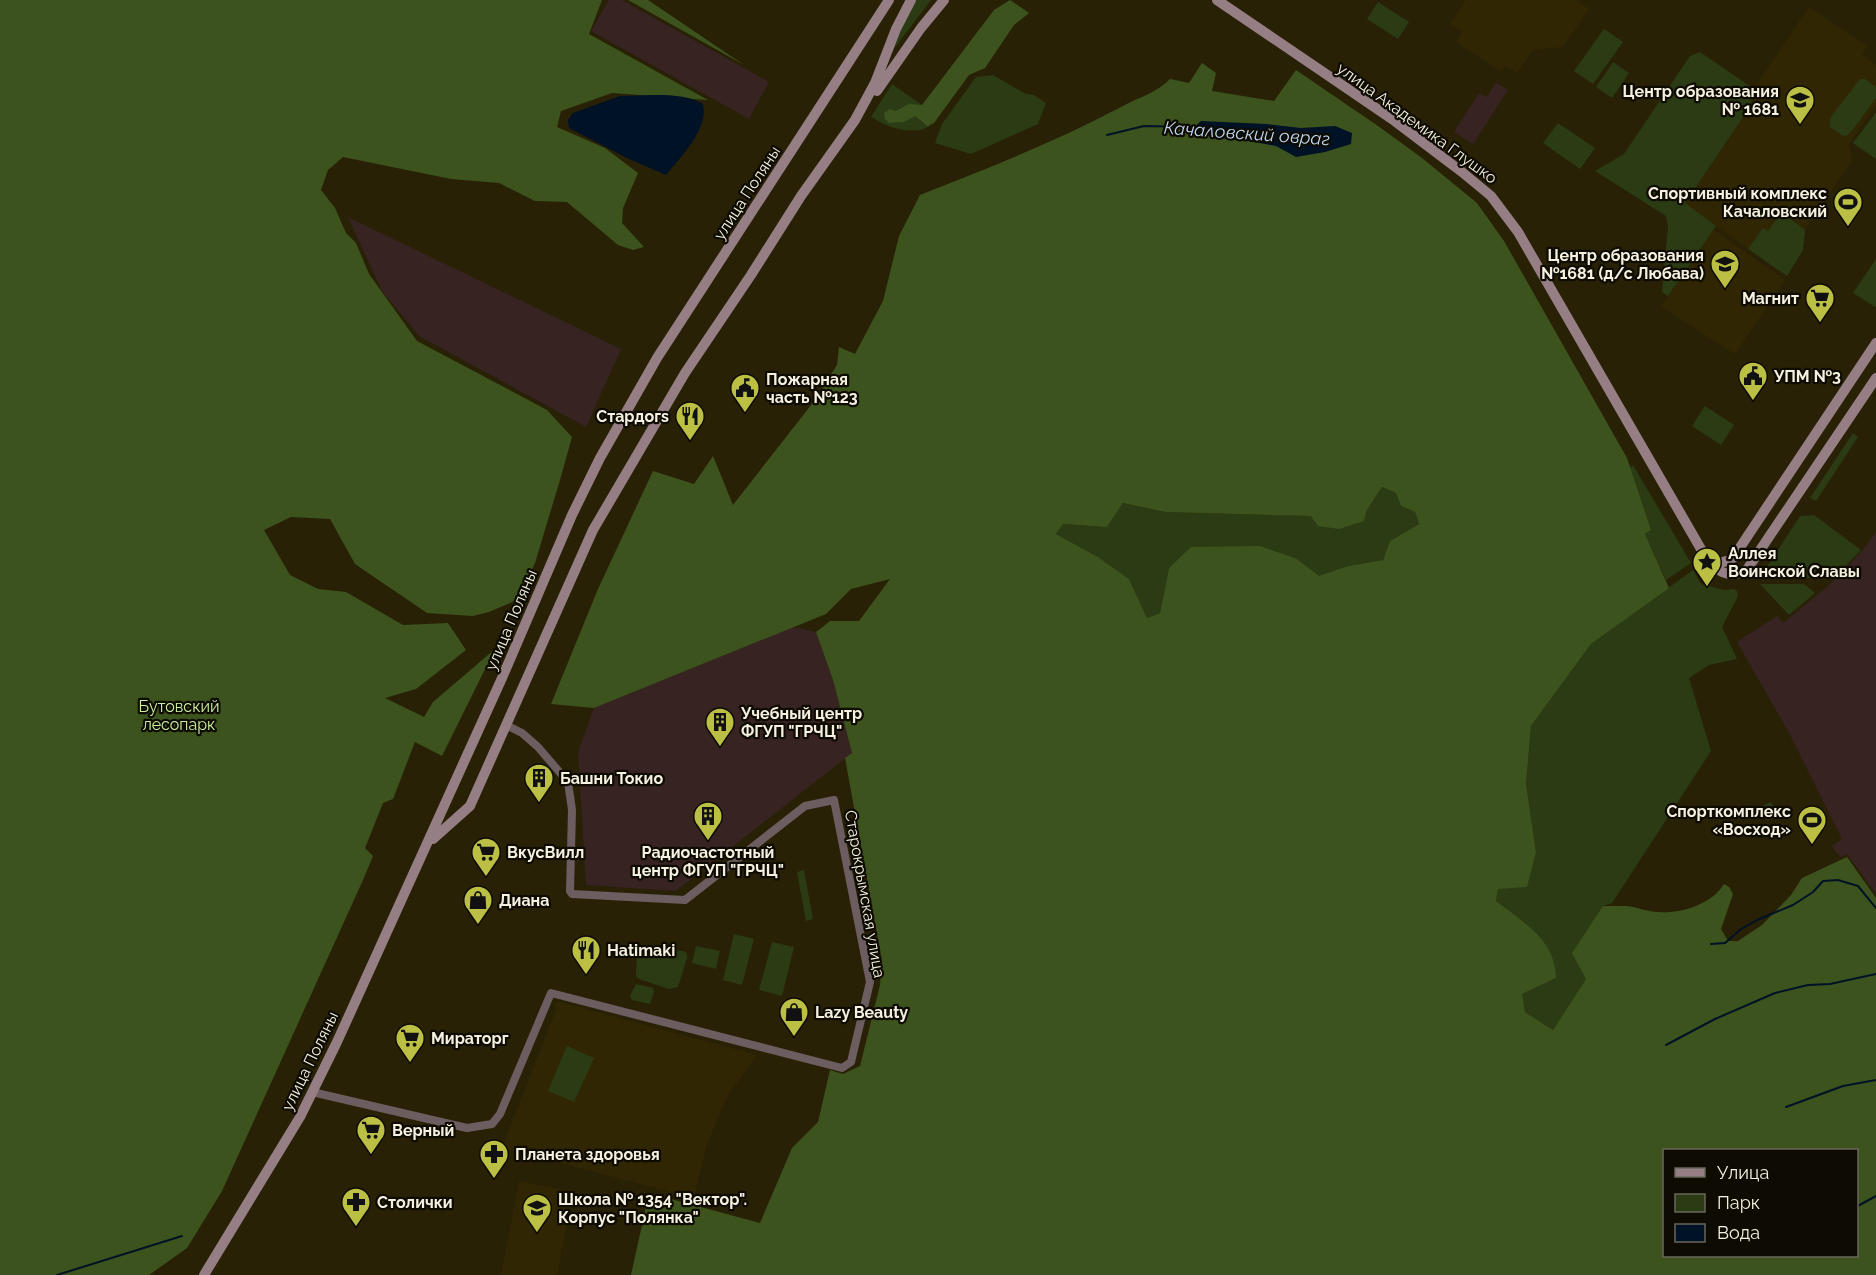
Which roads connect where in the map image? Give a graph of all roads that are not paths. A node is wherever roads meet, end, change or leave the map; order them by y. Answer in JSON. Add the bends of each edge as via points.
{"nodes":[{"id":1,"x":889,"y":0,"type":"edge"},
{"id":2,"x":911,"y":0,"type":"edge"},
{"id":3,"x":944,"y":0,"type":"edge"},
{"id":4,"x":1217,"y":0,"type":"edge"},
{"id":5,"x":855,"y":120,"type":"junction"},
{"id":6,"x":1876,"y":344,"type":"edge"},
{"id":7,"x":1876,"y":378,"type":"edge"},
{"id":8,"x":1743,"y":544,"type":"junction"},
{"id":9,"x":1705,"y":556,"type":"junction"},
{"id":10,"x":1740,"y":573,"type":"junction"},
{"id":11,"x":506,"y":725,"type":"junction"},
{"id":12,"x":429,"y":843,"type":"junction"},
{"id":13,"x":312,"y":1092,"type":"junction"},
{"id":14,"x":204,"y":1275,"type":"edge"}],
"edges":[{"from":1,"to":12,"type":"main road","name":"улица Поляны","via":[[657,358],[600,458]]},
{"from":2,"to":5,"type":"main road"},
{"from":3,"to":5,"type":"main road"},
{"from":4,"to":9,"type":"main road","name":"улица Академика Глушко","via":[[1410,132],[1491,195],[1518,232]]},
{"from":5,"to":11,"type":"main road","via":[[690,365],[633,460],[594,530]]},
{"from":6,"to":8,"type":"main road"},
{"from":7,"to":10,"type":"main road","via":[[1746,571]]},
{"from":8,"to":9,"type":"main road","via":[[1727,562],[1714,562]]},
{"from":8,"to":10,"type":"main road"},
{"from":9,"to":10,"type":"main road","via":[[1719,572]]},
{"from":11,"to":12,"type":"main road","via":[[470,806]]},
{"from":11,"to":13,"type":"street","name":"Старокрымская улица","via":[[538,747],[568,782],[572,894],[685,900],[805,806],[834,800],[870,982],[850,1062],[842,1068],[551,993],[500,1114],[492,1124],[467,1128]]},
{"from":12,"to":13,"type":"main road","name":"улица Поляны"},
{"from":13,"to":14,"type":"main road","name":"улица Поляны"}]}
